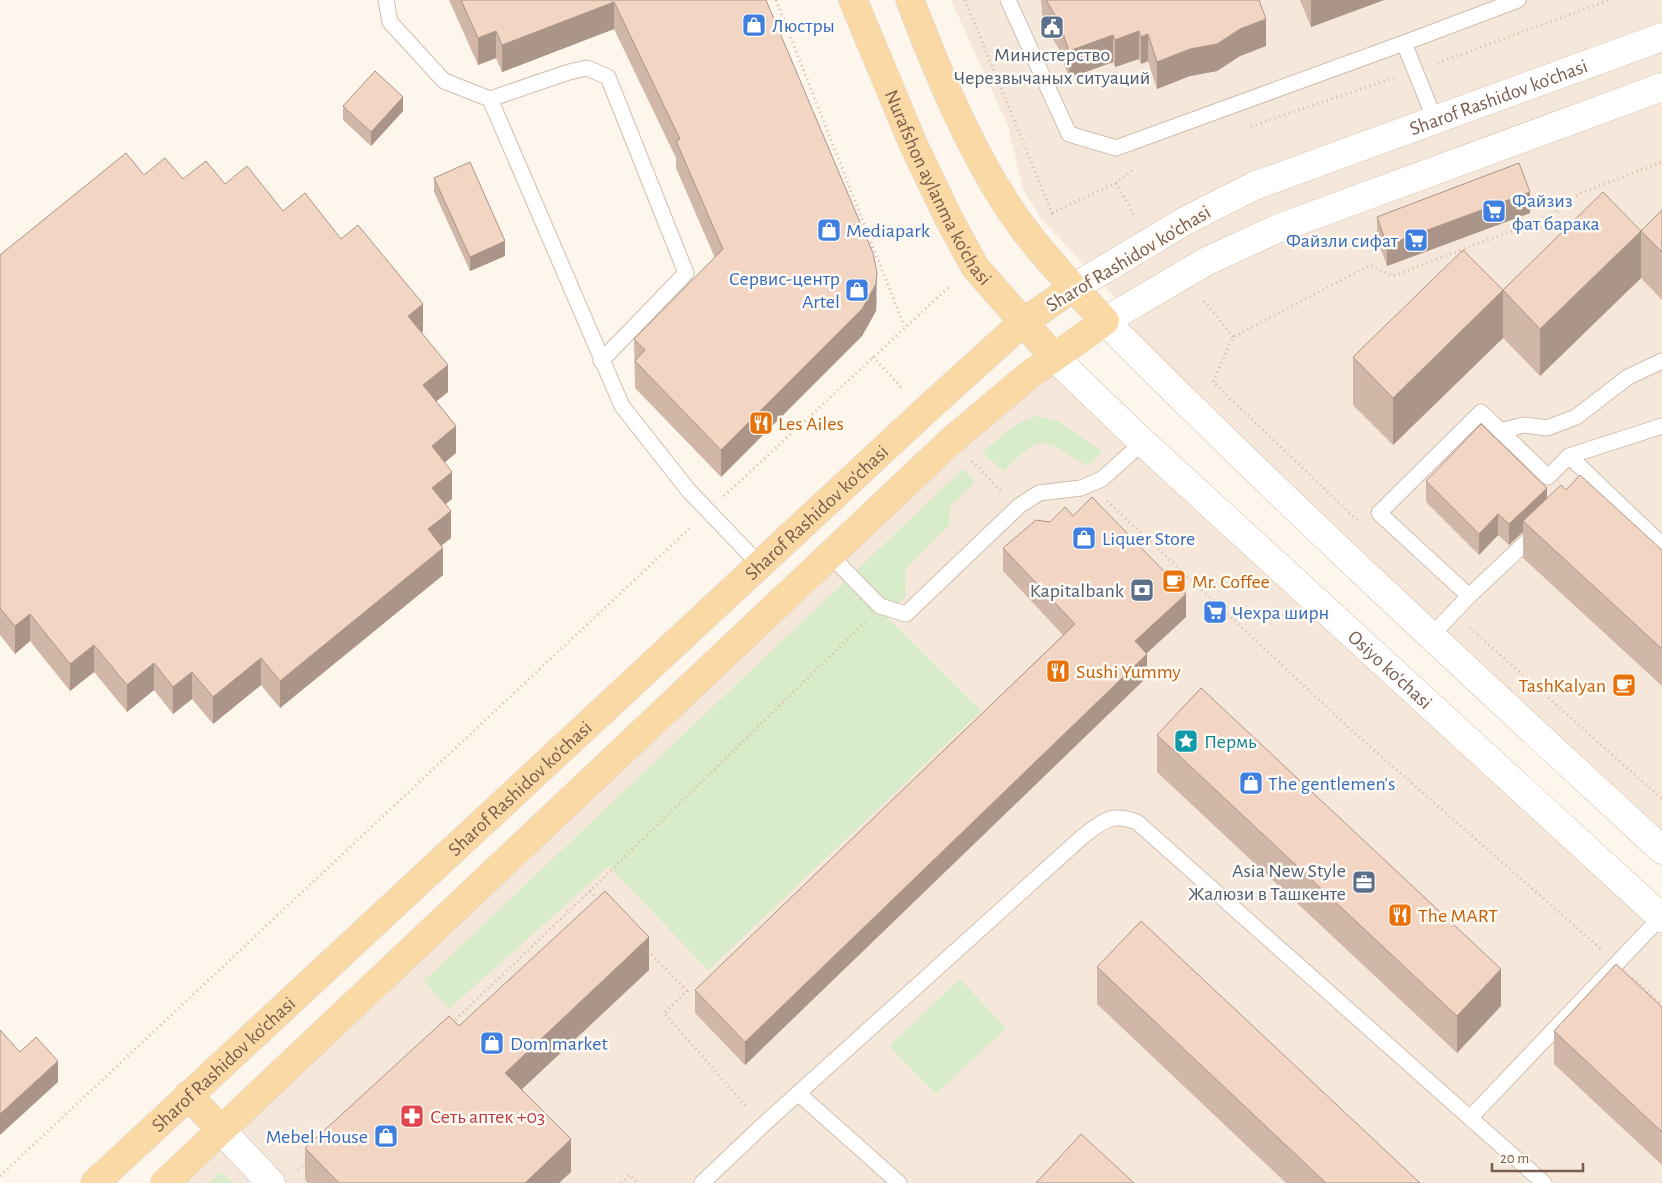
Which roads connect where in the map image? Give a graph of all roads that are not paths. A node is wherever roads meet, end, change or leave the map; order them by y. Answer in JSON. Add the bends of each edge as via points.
{"nodes":[{"id":1,"x":386,"y":0,"type":"edge"},
{"id":2,"x":853,"y":0,"type":"edge"},
{"id":3,"x":910,"y":0,"type":"edge"},
{"id":4,"x":1008,"y":0,"type":"edge"},
{"id":5,"x":1518,"y":0,"type":"edge"},
{"id":6,"x":1662,"y":37,"type":"edge"},
{"id":7,"x":1404,"y":43,"type":"junction"},
{"id":8,"x":1662,"y":87,"type":"edge"},
{"id":9,"x":490,"y":99,"type":"junction"},
{"id":10,"x":1435,"y":120,"type":"junction"},
{"id":11,"x":1073,"y":288,"type":"junction"},
{"id":12,"x":1105,"y":320,"type":"junction"},
{"id":13,"x":1022,"y":322,"type":"junction"},
{"id":14,"x":1054,"y":357,"type":"junction"},
{"id":15,"x":1662,"y":360,"type":"edge"},
{"id":16,"x":601,"y":361,"type":"junction"},
{"id":17,"x":1662,"y":426,"type":"edge"},
{"id":18,"x":1500,"y":431,"type":"junction"},
{"id":19,"x":1142,"y":442,"type":"junction"},
{"id":20,"x":1569,"y":456,"type":"junction"},
{"id":21,"x":1593,"y":480,"type":"junction"},
{"id":22,"x":1566,"y":505,"type":"edge"},
{"id":23,"x":1545,"y":525,"type":"edge"},
{"id":24,"x":1662,"y":545,"type":"edge"},
{"id":25,"x":830,"y":556,"type":"junction"},
{"id":26,"x":760,"y":565,"type":"junction"},
{"id":27,"x":1469,"y":596,"type":"junction"},
{"id":28,"x":1431,"y":636,"type":"junction"},
{"id":29,"x":1662,"y":850,"type":"edge"},
{"id":30,"x":1662,"y":917,"type":"edge"},
{"id":31,"x":799,"y":1094,"type":"junction"},
{"id":32,"x":188,"y":1096,"type":"junction"},
{"id":33,"x":1470,"y":1118,"type":"junction"},
{"id":34,"x":221,"y":1130,"type":"junction"},
{"id":35,"x":281,"y":1180,"type":"edge"},
{"id":36,"x":95,"y":1183,"type":"edge"},
{"id":37,"x":165,"y":1183,"type":"edge"},
{"id":38,"x":702,"y":1183,"type":"edge"},
{"id":39,"x":899,"y":1183,"type":"edge"},
{"id":40,"x":1544,"y":1183,"type":"edge"}],
"edges":[{"from":1,"to":9,"type":"lane","via":[[390,22],[444,81]]},
{"from":2,"to":13,"type":"main road","name":"Nurafshon aylanma ko'chasi","via":[[949,219],[976,267]]},
{"from":3,"to":11,"type":"main road","via":[[948,91],[1002,195],[1026,231]]},
{"from":4,"to":7,"type":"lane","via":[[1069,134],[1116,148]]},
{"from":5,"to":7,"type":"lane"},
{"from":6,"to":10,"type":"main road","name":"Sharof Rashidov ko'chasi"},
{"from":7,"to":10,"type":"lane"},
{"from":8,"to":12,"type":"main road","name":"Sharof Rashidov ko'chasi","via":[[1279,228],[1207,261]]},
{"from":9,"to":16,"type":"lane"},
{"from":9,"to":16,"type":"lane","via":[[587,68],[608,77],[686,273]]},
{"from":10,"to":11,"type":"main road","name":"Sharof Rashidov ko'chasi","via":[[1254,186],[1184,221]]},
{"from":11,"to":12,"type":"main road"},
{"from":11,"to":13,"type":"main road","name":"Sharof Rashidov ko'chasi"},
{"from":12,"to":14,"type":"main road","name":"Sharof Rashidov ko'chasi"},
{"from":12,"to":28,"type":"main road","via":[[1185,402]]},
{"from":13,"to":14,"type":"main road","name":"Nurafshon aylanma ko'chasi"},
{"from":13,"to":26,"type":"main road","name":"Sharof Rashidov ko'chasi"},
{"from":14,"to":19,"type":"main road","name":"Osiyo ko'chasi"},
{"from":14,"to":25,"type":"main road","name":"Sharof Rashidov ko'chasi","via":[[952,440]]},
{"from":15,"to":18,"type":"lane","via":[[1628,377],[1576,417],[1547,428],[1524,426]]},
{"from":16,"to":26,"type":"lane","via":[[622,406],[707,512]]},
{"from":17,"to":20,"type":"lane"},
{"from":18,"to":20,"type":"lane","via":[[1548,478]]},
{"from":18,"to":27,"type":"lane","via":[[1480,412],[1379,512]]},
{"from":19,"to":25,"type":"lane","via":[[1102,479],[1081,488],[1039,493],[1020,506],[906,614],[880,606]]},
{"from":19,"to":30,"type":"main road","name":"Osiyo ko'chasi"},
{"from":20,"to":21,"type":"lane"},
{"from":21,"to":22,"type":"lane"},
{"from":21,"to":24,"type":"lane"},
{"from":23,"to":27,"type":"lane"},
{"from":25,"to":34,"type":"main road","name":"Sharof Rashidov ko'chasi"},
{"from":26,"to":32,"type":"main road","name":"Sharof Rashidov ko'chasi"},
{"from":27,"to":28,"type":"lane"},
{"from":28,"to":29,"type":"main road"},
{"from":30,"to":33,"type":"lane"},
{"from":31,"to":33,"type":"lane","via":[[1081,838],[1107,819],[1122,816],[1137,822]]},
{"from":31,"to":38,"type":"lane"},
{"from":31,"to":39,"type":"lane"},
{"from":32,"to":34,"type":"main road"},
{"from":32,"to":36,"type":"main road","name":"Sharof Rashidov ko'chasi"},
{"from":33,"to":40,"type":"lane"},
{"from":34,"to":35,"type":"main road"},
{"from":34,"to":37,"type":"main road","name":"Sharof Rashidov ko'chasi"}]}
